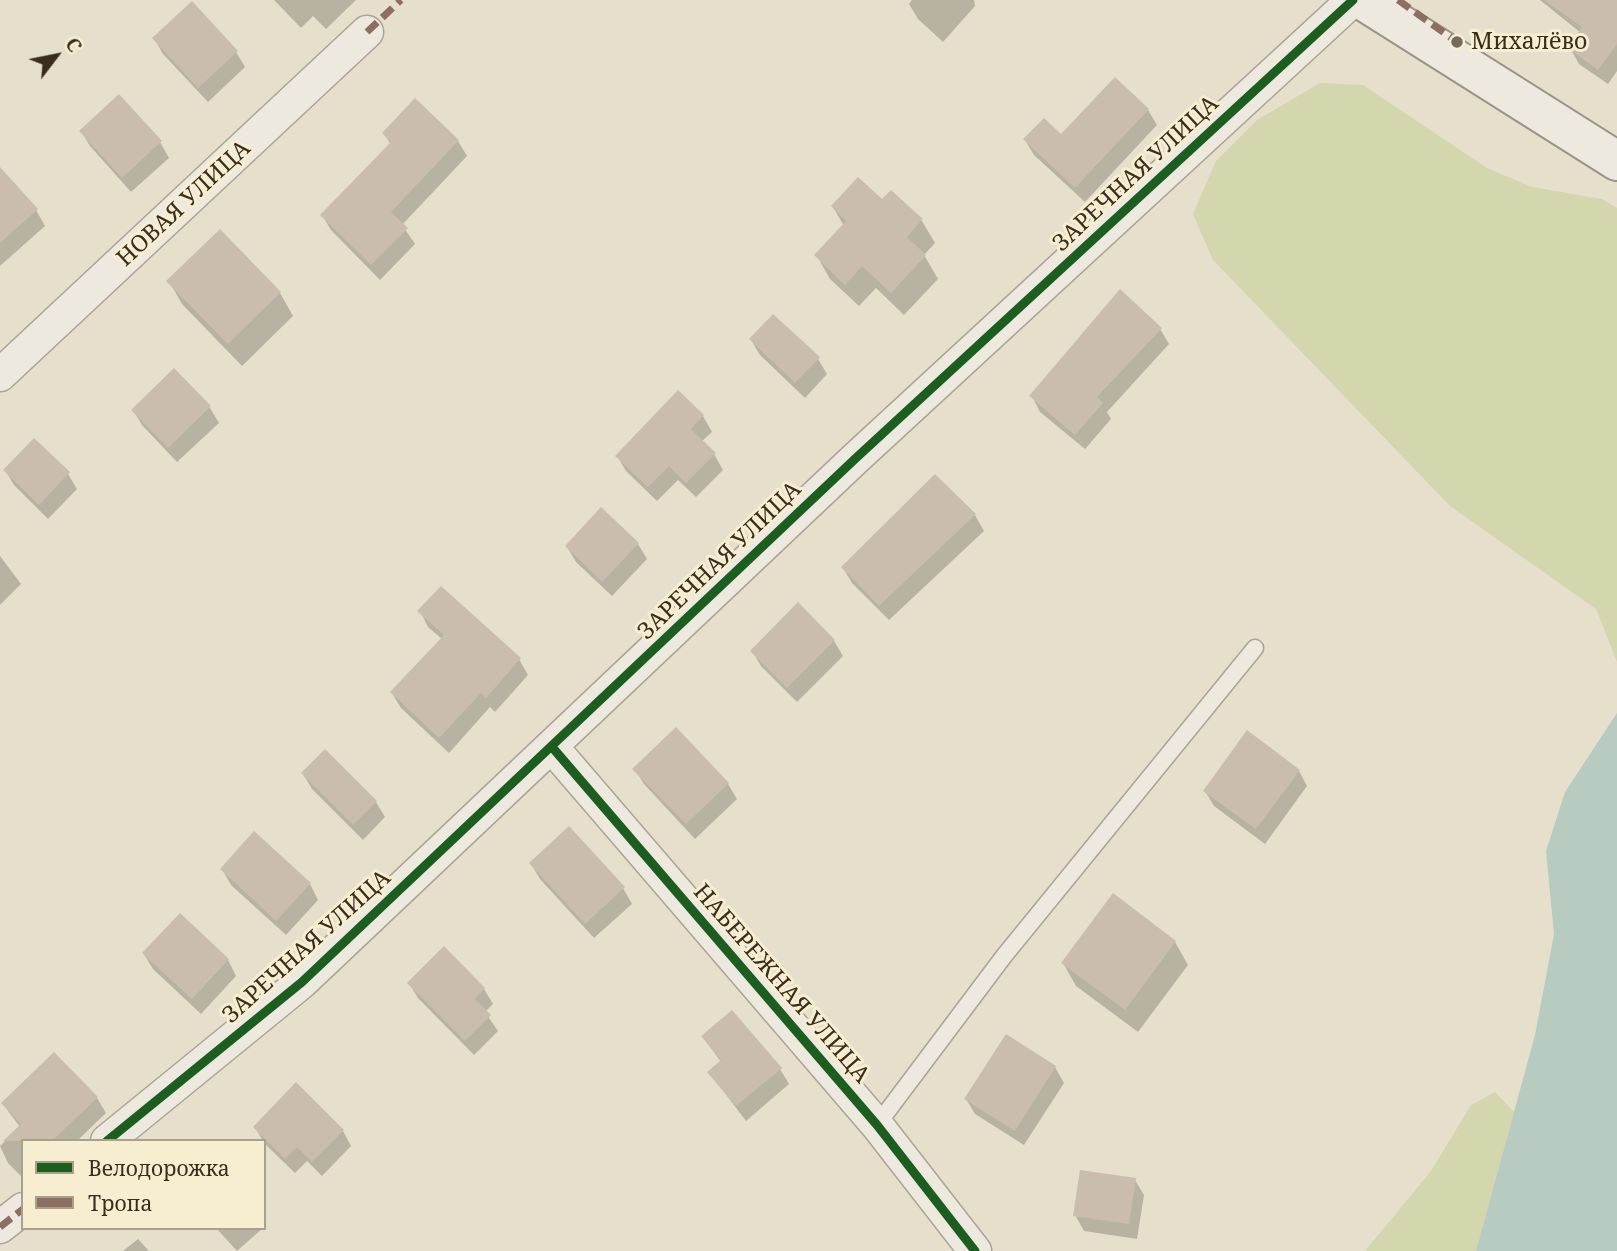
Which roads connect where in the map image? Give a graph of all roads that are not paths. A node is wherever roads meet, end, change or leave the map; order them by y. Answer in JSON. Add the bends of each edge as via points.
{"nodes":[{"id":1,"x":1353,"y":0,"type":"edge"},
{"id":2,"x":1362,"y":0,"type":"edge"},
{"id":3,"x":367,"y":32,"type":"dead end"},
{"id":4,"x":1617,"y":161,"type":"edge"},
{"id":5,"x":0,"y":375,"type":"edge"},
{"id":6,"x":1255,"y":648,"type":"dead end"},
{"id":7,"x":552,"y":747,"type":"junction"},
{"id":8,"x":877,"y":1125,"type":"junction"},
{"id":9,"x":109,"y":1139,"type":"edge"},
{"id":10,"x":21,"y":1211,"type":"edge"},
{"id":11,"x":0,"y":1227,"type":"edge"},
{"id":12,"x":975,"y":1251,"type":"edge"}],
"edges":[{"from":1,"to":7,"type":"street","name":"ЗАРЕЧНАЯ УЛИЦА","via":[[856,458]]},
{"from":2,"to":4,"type":"main road"},
{"from":3,"to":5,"type":"street","name":"НОВАЯ УЛИЦА"},
{"from":6,"to":8,"type":"lane","via":[[1004,956]]},
{"from":7,"to":8,"type":"street","name":"НАБЕРЕЖНАЯ УЛИЦА"},
{"from":7,"to":9,"type":"street","name":"ЗАРЕЧНАЯ УЛИЦА","via":[[302,982]]},
{"from":8,"to":12,"type":"street","name":"НАБЕРЕЖНАЯ УЛИЦА"},
{"from":10,"to":11,"type":"street"}]}
